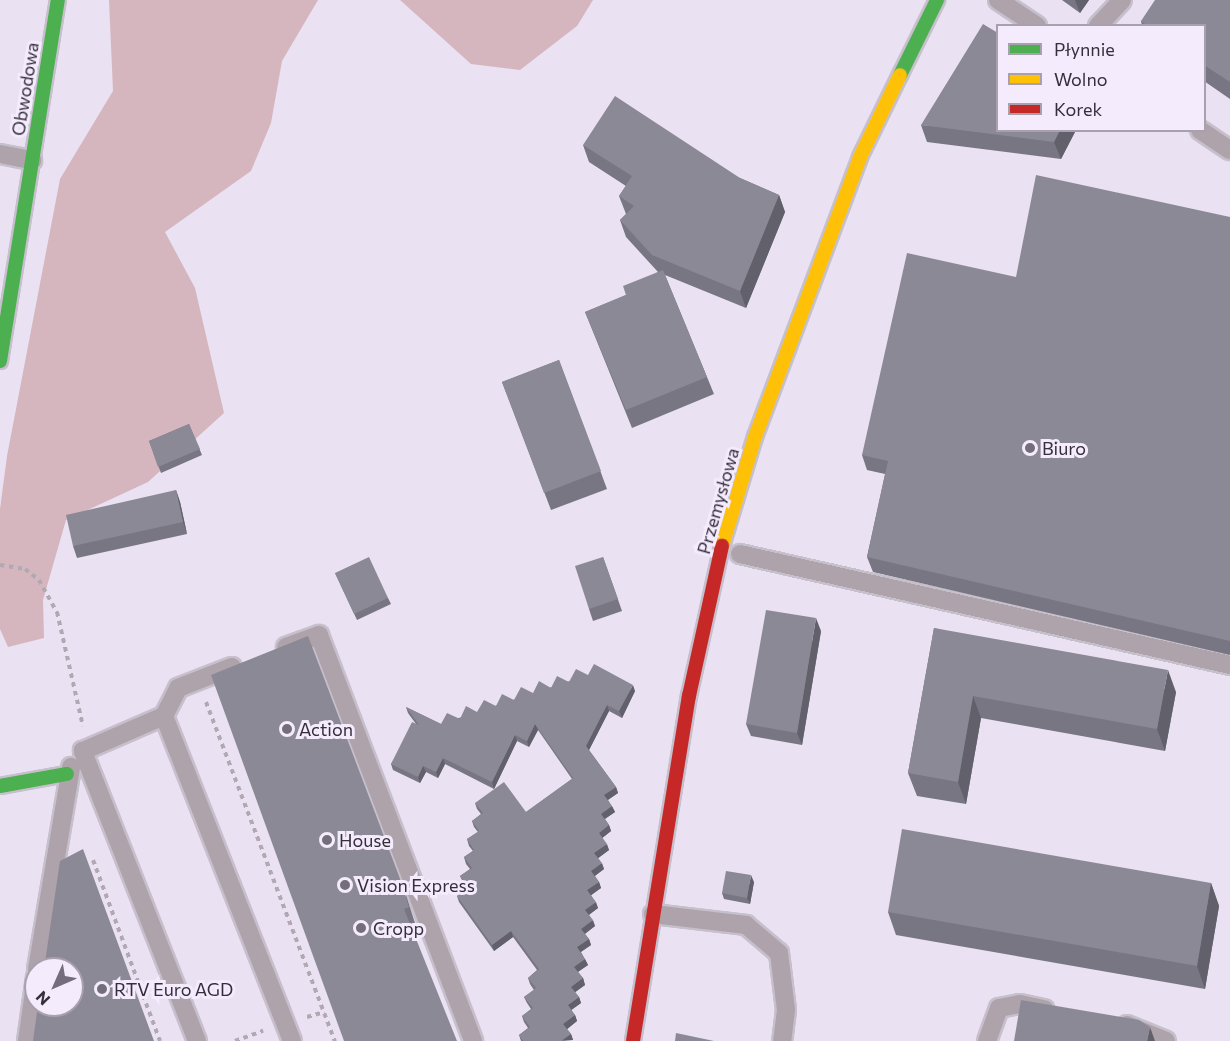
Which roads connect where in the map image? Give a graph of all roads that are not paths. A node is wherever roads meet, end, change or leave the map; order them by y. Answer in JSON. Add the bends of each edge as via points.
{"nodes":[{"id":1,"x":58,"y":0,"type":"edge"},
{"id":2,"x":937,"y":0,"type":"edge"},
{"id":3,"x":998,"y":0,"type":"edge"},
{"id":4,"x":1122,"y":0,"type":"edge"},
{"id":5,"x":1034,"y":24,"type":"edge"},
{"id":6,"x":1100,"y":24,"type":"edge"},
{"id":7,"x":1203,"y":132,"type":"edge"},
{"id":8,"x":1230,"y":150,"type":"edge"},
{"id":9,"x":0,"y":154,"type":"edge"},
{"id":10,"x":32,"y":160,"type":"junction"},
{"id":11,"x":0,"y":361,"type":"edge"},
{"id":12,"x":740,"y":554,"type":"dead end"},
{"id":13,"x":1230,"y":665,"type":"edge"},
{"id":14,"x":164,"y":716,"type":"junction"},
{"id":15,"x":83,"y":751,"type":"junction"},
{"id":16,"x":67,"y":774,"type":"junction"},
{"id":17,"x":0,"y":786,"type":"edge"},
{"id":18,"x":652,"y":914,"type":"junction"},
{"id":19,"x":39,"y":957,"type":"edge"},
{"id":20,"x":1066,"y":1013,"type":"edge"},
{"id":21,"x":30,"y":1017,"type":"edge"},
{"id":22,"x":1112,"y":1022,"type":"edge"},
{"id":23,"x":27,"y":1041,"type":"edge"},
{"id":24,"x":197,"y":1041,"type":"edge"},
{"id":25,"x":292,"y":1041,"type":"edge"},
{"id":26,"x":473,"y":1041,"type":"edge"},
{"id":27,"x":633,"y":1041,"type":"edge"},
{"id":28,"x":782,"y":1041,"type":"edge"},
{"id":29,"x":987,"y":1041,"type":"edge"},
{"id":30,"x":1166,"y":1041,"type":"edge"}],
"edges":[{"from":1,"to":10,"type":"street","name":"Obwodowa"},
{"from":2,"to":18,"type":"street","name":"Przemysłowa","via":[[860,157],[730,517],[689,696]]},
{"from":3,"to":5,"type":"lane"},
{"from":4,"to":6,"type":"lane"},
{"from":7,"to":8,"type":"lane"},
{"from":9,"to":10,"type":"lane"},
{"from":10,"to":11,"type":"street","name":"Obwodowa"},
{"from":12,"to":13,"type":"lane"},
{"from":14,"to":15,"type":"lane"},
{"from":14,"to":25,"type":"lane"},
{"from":14,"to":26,"type":"lane","via":[[178,688],[320,635]]},
{"from":15,"to":16,"type":"lane"},
{"from":15,"to":24,"type":"lane"},
{"from":16,"to":17,"type":"street","via":[[21,778]]},
{"from":16,"to":19,"type":"lane"},
{"from":18,"to":27,"type":"street","name":"Przemysłowa"},
{"from":18,"to":28,"type":"lane","via":[[746,925],[779,953],[786,1010]]},
{"from":20,"to":29,"type":"lane","via":[[1020,1004],[999,1008]]},
{"from":21,"to":23,"type":"lane"},
{"from":22,"to":30,"type":"lane","via":[[1147,1028]]}]}
